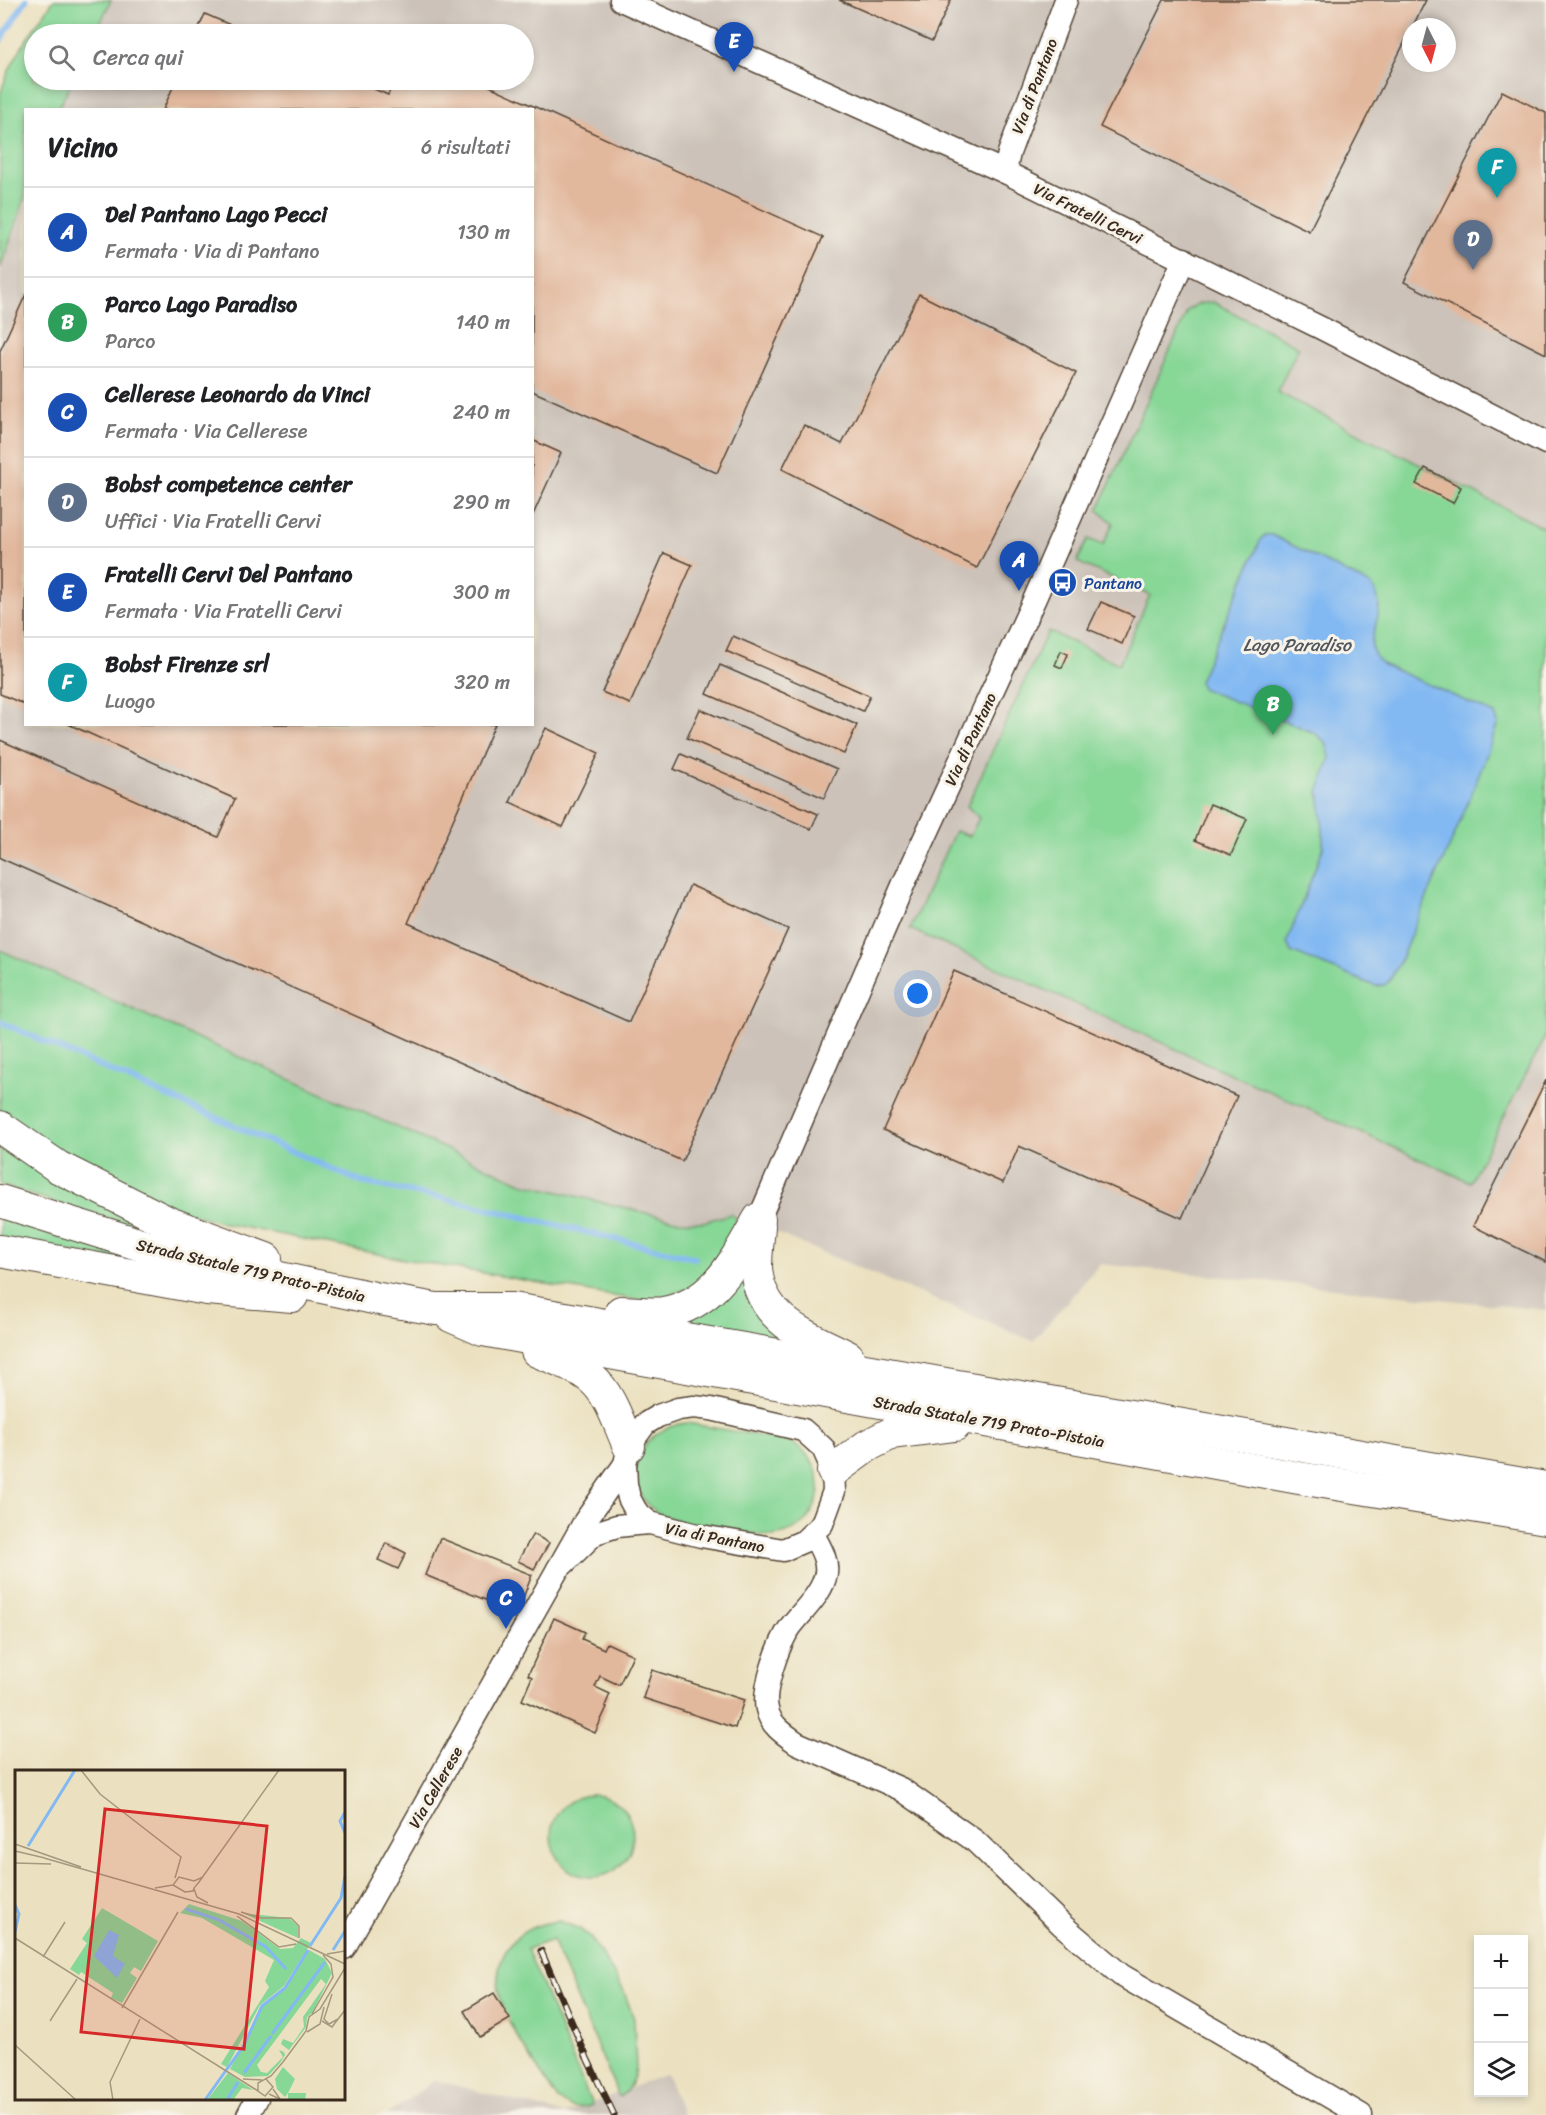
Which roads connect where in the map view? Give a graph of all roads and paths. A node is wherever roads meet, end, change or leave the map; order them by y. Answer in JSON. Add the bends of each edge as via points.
{"nodes":[{"id":1,"x":621,"y":0,"type":"edge"},
{"id":2,"x":1066,"y":0,"type":"edge"},
{"id":3,"x":1005,"y":172,"type":"junction"},
{"id":4,"x":1184,"y":259,"type":"junction"},
{"id":5,"x":1546,"y":443,"type":"edge"},
{"id":6,"x":0,"y":1127,"type":"edge"},
{"id":7,"x":0,"y":1201,"type":"edge"},
{"id":8,"x":759,"y":1219,"type":"junction"},
{"id":9,"x":0,"y":1251,"type":"edge"},
{"id":10,"x":374,"y":1298,"type":"junction"},
{"id":11,"x":513,"y":1309,"type":"junction"},
{"id":12,"x":436,"y":1310,"type":"junction"},
{"id":13,"x":483,"y":1329,"type":"junction"},
{"id":14,"x":878,"y":1372,"type":"junction"},
{"id":15,"x":993,"y":1421,"type":"junction"},
{"id":16,"x":627,"y":1455,"type":"junction"},
{"id":17,"x":833,"y":1471,"type":"junction"},
{"id":18,"x":1546,"y":1488,"type":"edge"},
{"id":19,"x":1546,"y":1518,"type":"edge"},
{"id":20,"x":650,"y":1523,"type":"junction"},
{"id":21,"x":813,"y":1534,"type":"junction"},
{"id":22,"x":558,"y":1569,"type":"junction"},
{"id":23,"x":527,"y":1626,"type":"joint"},
{"id":24,"x":345,"y":1946,"type":"edge"},
{"id":25,"x":256,"y":2100,"type":"edge"},
{"id":26,"x":248,"y":2115,"type":"edge"},
{"id":27,"x":1361,"y":2115,"type":"edge"}],
"edges":[{"from":1,"to":3,"type":"street","name":"Via Fratelli Cervi"},
{"from":2,"to":3,"type":"street","name":"Via di Pantano"},
{"from":3,"to":4,"type":"street","name":"Via Fratelli Cervi"},
{"from":4,"to":5,"type":"street","name":"Via Fratelli Cervi"},
{"from":4,"to":8,"type":"street","name":"Via di Pantano","via":[[904,883]]},
{"from":6,"to":10,"type":"highway","via":[[57,1167],[169,1223]]},
{"from":7,"to":10,"type":"highway","name":"Strada Statale 719 Prato-Pistoia","via":[[180,1257]]},
{"from":8,"to":11,"type":"highway","via":[[713,1289],[682,1307],[662,1313]]},
{"from":8,"to":14,"type":"highway","via":[[756,1266],[768,1307],[785,1323]]},
{"from":9,"to":10,"type":"highway","via":[[207,1289]]},
{"from":10,"to":12,"type":"highway","name":"Strada Statale 719 Prato-Pistoia"},
{"from":11,"to":12,"type":"highway","name":"Strada Statale 719 Prato-Pistoia"},
{"from":11,"to":14,"type":"highway","name":"Strada Statale 719 Prato-Pistoia"},
{"from":12,"to":13,"type":"highway","name":"Strada Statale 719 Prato-Pistoia"},
{"from":13,"to":15,"type":"highway","name":"Strada Statale 719 Prato-Pistoia"},
{"from":13,"to":16,"type":"highway","via":[[569,1364],[593,1380],[608,1400]]},
{"from":14,"to":18,"type":"highway","name":"Strada Statale 719 Prato-Pistoia"},
{"from":15,"to":17,"type":"highway","via":[[892,1433]]},
{"from":15,"to":19,"type":"highway","name":"Strada Statale 719 Prato-Pistoia","via":[[1299,1478]]},
{"from":16,"to":17,"type":"street","name":"Via di Pantano","via":[[645,1424],[678,1409],[694,1407],[803,1430],[823,1448]]},
{"from":16,"to":20,"type":"street","name":"Via di Pantano","via":[[629,1498],[636,1511]]},
{"from":16,"to":22,"type":"street","name":"Via di Pantano"},
{"from":17,"to":21,"type":"street","name":"Via di Pantano","via":[[834,1491],[828,1511]]},
{"from":20,"to":21,"type":"street","name":"Via di Pantano","via":[[783,1550]]},
{"from":20,"to":22,"type":"street","name":"Via di Pantano","via":[[617,1526],[596,1533]]},
{"from":21,"to":27,"type":"street","via":[[827,1566],[826,1575],[823,1585],[789,1629],[777,1654],[767,1693],[766,1708],[783,1734],[901,1789],[975,1841],[1062,1925],[1121,1975]]},
{"from":22,"to":23,"type":"street","name":"Via di Pantano"},
{"from":23,"to":24,"type":"street","name":"Via Cellerese"},
{"from":25,"to":26,"type":"street"}]}
